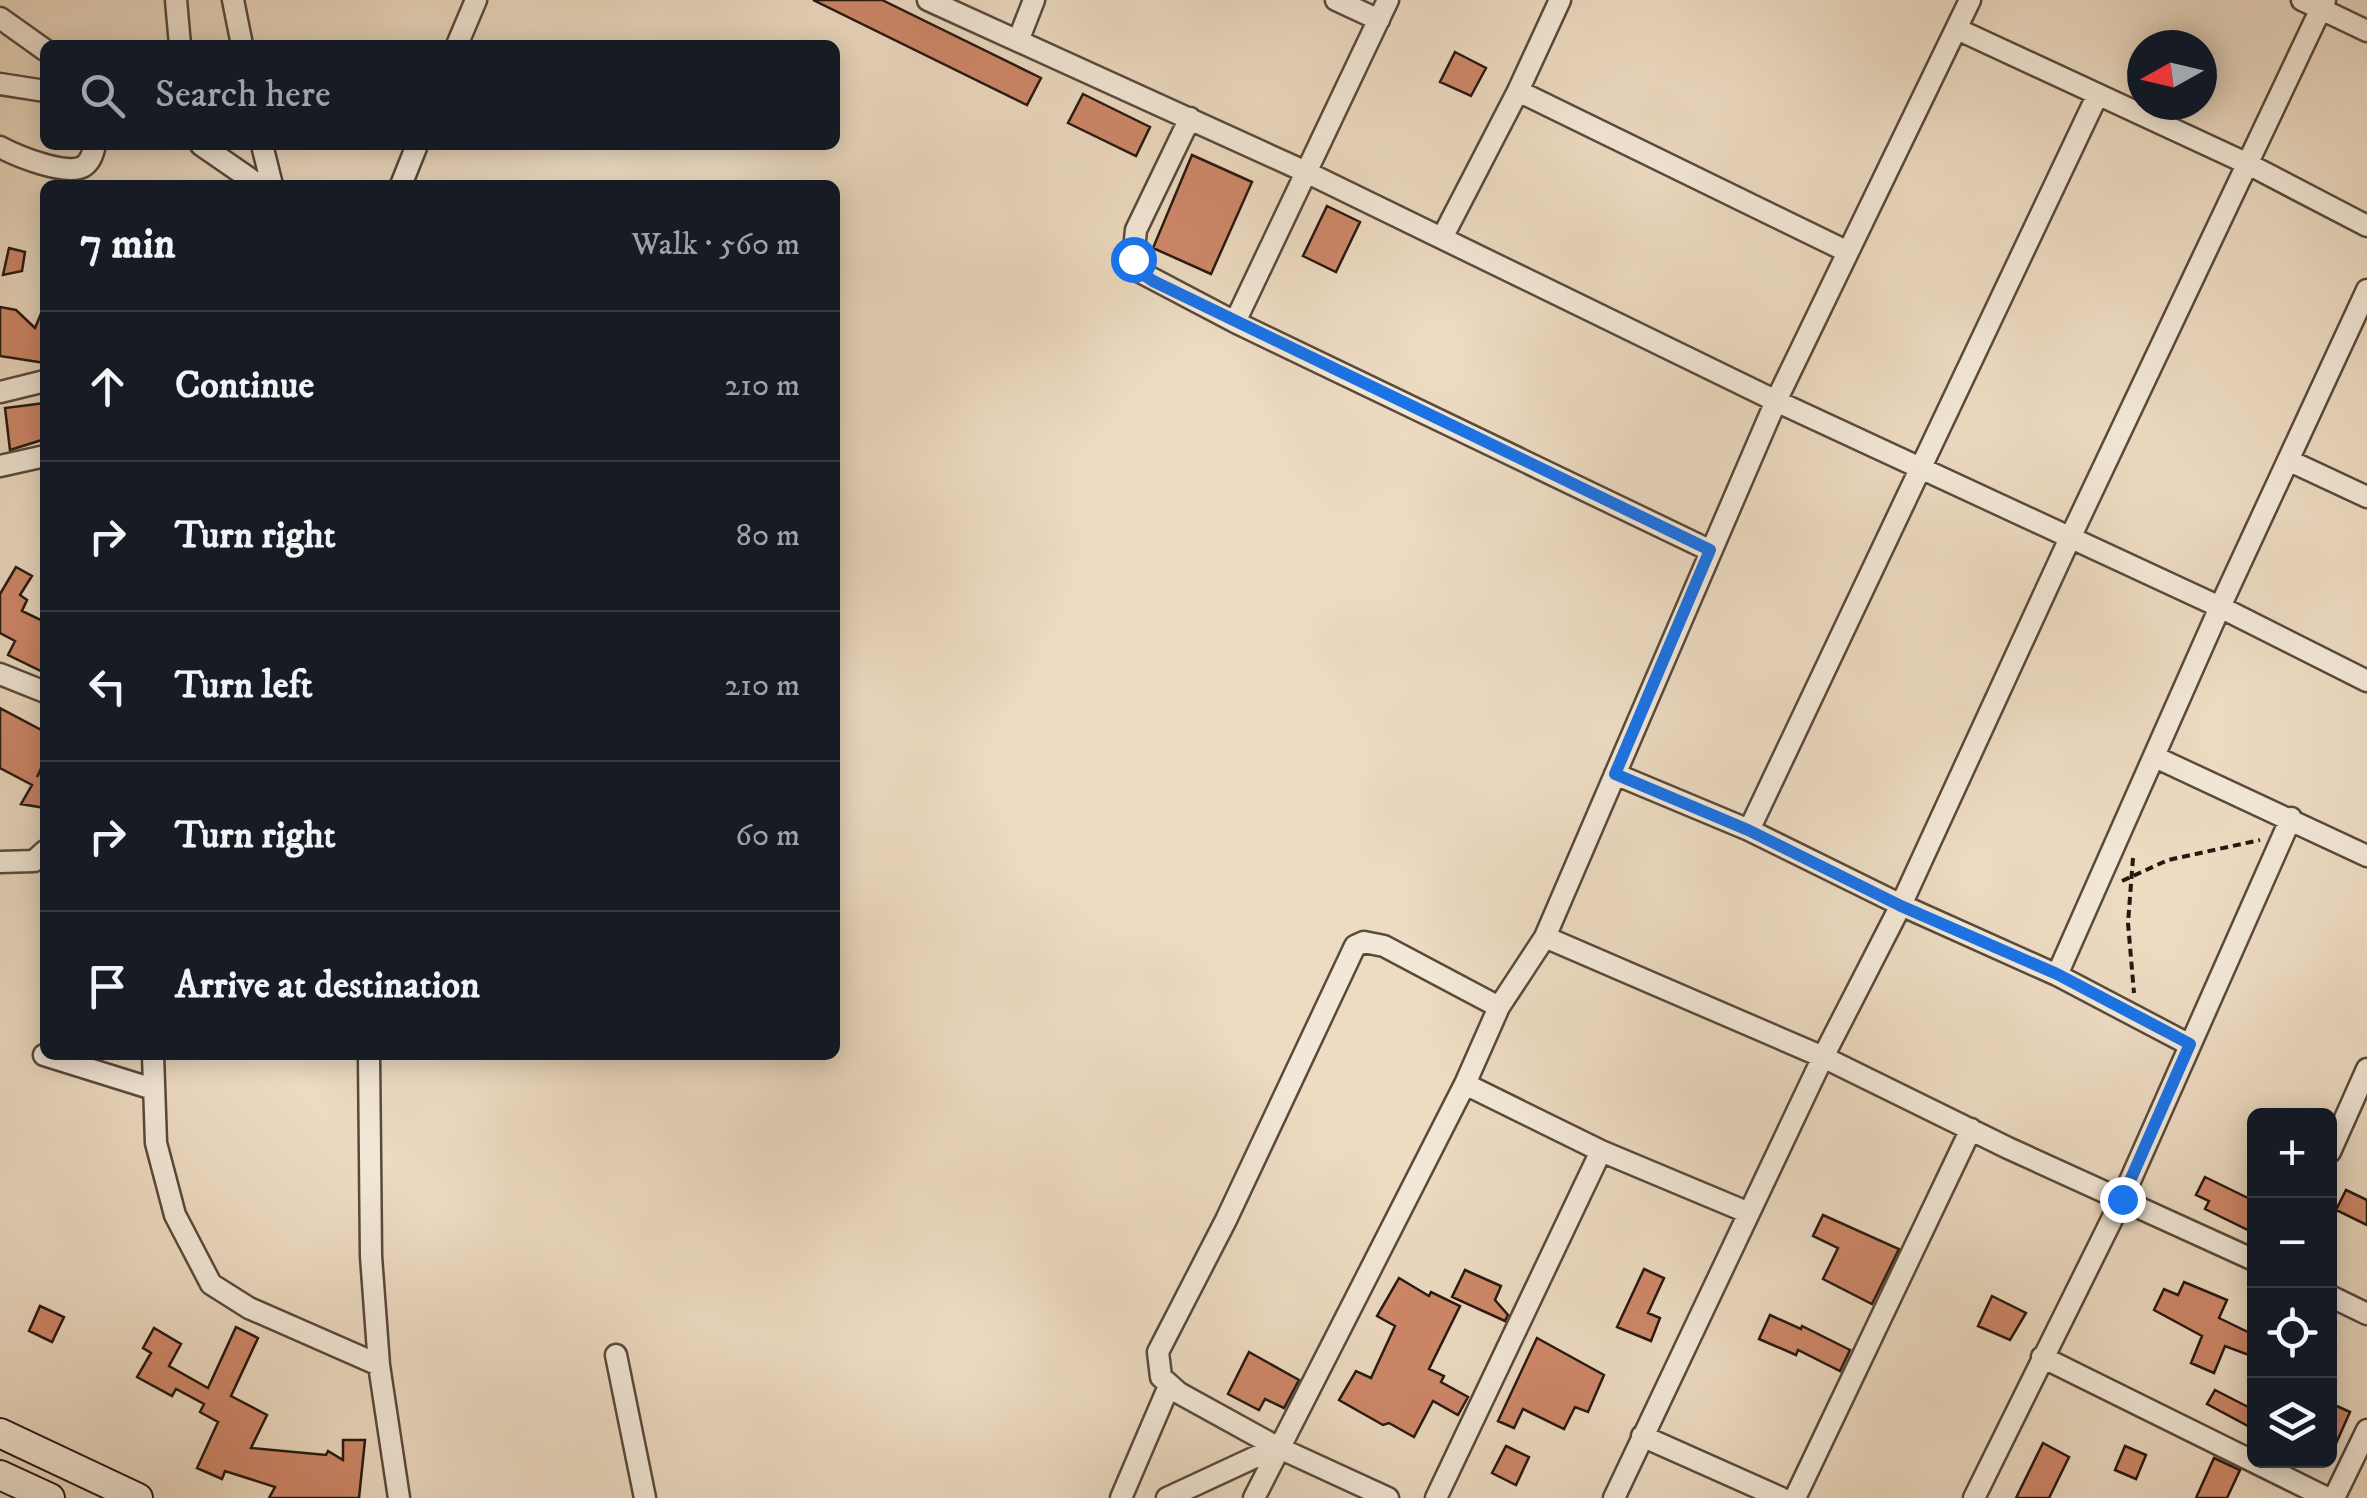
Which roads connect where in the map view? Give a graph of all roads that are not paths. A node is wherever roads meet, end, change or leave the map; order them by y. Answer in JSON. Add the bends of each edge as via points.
{"nodes":[{"id":1,"x":176,"y":0,"type":"edge"},
{"id":2,"x":233,"y":0,"type":"edge"},
{"id":3,"x":476,"y":0,"type":"edge"},
{"id":4,"x":928,"y":0,"type":"edge"},
{"id":5,"x":1034,"y":0,"type":"edge"},
{"id":6,"x":1336,"y":0,"type":"edge"},
{"id":7,"x":1388,"y":0,"type":"edge"},
{"id":8,"x":1560,"y":0,"type":"edge"},
{"id":9,"x":1970,"y":0,"type":"edge"},
{"id":10,"x":2316,"y":3,"type":"edge"},
{"id":11,"x":0,"y":18,"type":"edge"},
{"id":12,"x":1379,"y":20,"type":"junction"},
{"id":13,"x":1957,"y":29,"type":"junction"},
{"id":14,"x":2367,"y":32,"type":"edge"},
{"id":15,"x":180,"y":40,"type":"edge"},
{"id":16,"x":241,"y":40,"type":"edge"},
{"id":17,"x":460,"y":40,"type":"edge"},
{"id":18,"x":1018,"y":41,"type":"junction"},
{"id":19,"x":40,"y":46,"type":"edge"},
{"id":20,"x":0,"y":84,"type":"edge"},
{"id":21,"x":40,"y":90,"type":"edge"},
{"id":22,"x":1518,"y":91,"type":"junction"},
{"id":23,"x":2097,"y":96,"type":"junction"},
{"id":24,"x":1190,"y":118,"type":"junction"},
{"id":25,"x":0,"y":148,"type":"edge"},
{"id":26,"x":93,"y":150,"type":"edge"},
{"id":27,"x":208,"y":150,"type":"edge"},
{"id":28,"x":263,"y":150,"type":"edge"},
{"id":29,"x":415,"y":150,"type":"edge"},
{"id":30,"x":2248,"y":164,"type":"junction"},
{"id":31,"x":1306,"y":172,"type":"junction"},
{"id":32,"x":251,"y":180,"type":"edge"},
{"id":33,"x":271,"y":180,"type":"edge"},
{"id":34,"x":403,"y":180,"type":"edge"},
{"id":35,"x":2367,"y":226,"type":"edge"},
{"id":36,"x":1442,"y":238,"type":"junction"},
{"id":37,"x":1846,"y":250,"type":"junction"},
{"id":38,"x":2367,"y":290,"type":"edge"},
{"id":39,"x":1235,"y":322,"type":"junction"},
{"id":40,"x":40,"y":382,"type":"edge"},
{"id":41,"x":0,"y":392,"type":"edge"},
{"id":42,"x":1776,"y":401,"type":"junction"},
{"id":43,"x":2290,"y":461,"type":"junction"},
{"id":44,"x":40,"y":462,"type":"edge"},
{"id":45,"x":0,"y":466,"type":"edge"},
{"id":46,"x":1920,"y":469,"type":"junction"},
{"id":47,"x":2367,"y":497,"type":"edge"},
{"id":48,"x":2070,"y":538,"type":"junction"},
{"id":49,"x":1710,"y":550,"type":"junction"},
{"id":50,"x":2220,"y":607,"type":"junction"},
{"id":51,"x":0,"y":674,"type":"edge"},
{"id":52,"x":2367,"y":681,"type":"edge"},
{"id":53,"x":40,"y":690,"type":"edge"},
{"id":54,"x":2155,"y":756,"type":"junction"},
{"id":55,"x":1615,"y":774,"type":"junction"},
{"id":56,"x":2288,"y":826,"type":"junction"},
{"id":57,"x":1748,"y":830,"type":"junction"},
{"id":58,"x":40,"y":856,"type":"edge"},
{"id":59,"x":2367,"y":856,"type":"edge"},
{"id":60,"x":0,"y":862,"type":"edge"},
{"id":61,"x":1901,"y":906,"type":"junction"},
{"id":62,"x":1546,"y":936,"type":"junction"},
{"id":63,"x":2057,"y":974,"type":"junction"},
{"id":64,"x":1499,"y":1006,"type":"junction"},
{"id":65,"x":2190,"y":1044,"type":"junction"},
{"id":66,"x":1823,"y":1056,"type":"junction"},
{"id":67,"x":61,"y":1060,"type":"edge"},
{"id":68,"x":153,"y":1060,"type":"edge"},
{"id":69,"x":369,"y":1060,"type":"edge"},
{"id":70,"x":2367,"y":1069,"type":"edge"},
{"id":71,"x":1464,"y":1084,"type":"junction"},
{"id":72,"x":153,"y":1088,"type":"junction"},
{"id":73,"x":1971,"y":1130,"type":"junction"},
{"id":74,"x":2337,"y":1136,"type":"edge"},
{"id":75,"x":1601,"y":1151,"type":"junction"},
{"id":76,"x":2122,"y":1199,"type":"junction"},
{"id":77,"x":1749,"y":1213,"type":"junction"},
{"id":78,"x":2247,"y":1257,"type":"edge"},
{"id":79,"x":2337,"y":1299,"type":"edge"},
{"id":80,"x":2367,"y":1314,"type":"edge"},
{"id":81,"x":616,"y":1354,"type":"dead end"},
{"id":82,"x":2042,"y":1357,"type":"junction"},
{"id":83,"x":379,"y":1364,"type":"junction"},
{"id":84,"x":1169,"y":1386,"type":"junction"},
{"id":85,"x":2367,"y":1430,"type":"edge"},
{"id":86,"x":0,"y":1434,"type":"edge"},
{"id":87,"x":1642,"y":1436,"type":"junction"},
{"id":88,"x":1278,"y":1447,"type":"junction"},
{"id":89,"x":0,"y":1476,"type":"edge"},
{"id":90,"x":1976,"y":1497,"type":"edge"},
{"id":91,"x":50,"y":1498,"type":"edge"},
{"id":92,"x":138,"y":1498,"type":"edge"},
{"id":93,"x":399,"y":1498,"type":"edge"},
{"id":94,"x":645,"y":1498,"type":"edge"},
{"id":95,"x":1120,"y":1498,"type":"edge"},
{"id":96,"x":1167,"y":1498,"type":"edge"},
{"id":97,"x":1254,"y":1498,"type":"edge"},
{"id":98,"x":1388,"y":1498,"type":"edge"},
{"id":99,"x":1436,"y":1498,"type":"edge"},
{"id":100,"x":1614,"y":1498,"type":"edge"},
{"id":101,"x":1781,"y":1498,"type":"edge"},
{"id":102,"x":1794,"y":1498,"type":"edge"},
{"id":103,"x":2331,"y":1498,"type":"edge"}],
"edges":[{"from":1,"to":15,"type":"street"},
{"from":2,"to":16,"type":"street"},
{"from":3,"to":17,"type":"street"},
{"from":4,"to":18,"type":"street"},
{"from":5,"to":18,"type":"street"},
{"from":6,"to":12,"type":"street"},
{"from":7,"to":12,"type":"street"},
{"from":8,"to":22,"type":"street"},
{"from":9,"to":13,"type":"street"},
{"from":10,"to":14,"type":"street"},
{"from":10,"to":30,"type":"street"},
{"from":11,"to":19,"type":"street"},
{"from":12,"to":31,"type":"street"},
{"from":13,"to":23,"type":"street"},
{"from":13,"to":37,"type":"street"},
{"from":18,"to":24,"type":"street"},
{"from":20,"to":21,"type":"street"},
{"from":22,"to":36,"type":"street"},
{"from":22,"to":37,"type":"street"},
{"from":23,"to":30,"type":"street"},
{"from":23,"to":46,"type":"street"},
{"from":24,"to":31,"type":"street"},
{"from":24,"to":39,"type":"street","via":[[1136,230],[1133,259],[1153,281]]},
{"from":25,"to":26,"type":"street","via":[[64,170],[75,170]]},
{"from":27,"to":32,"type":"street"},
{"from":28,"to":33,"type":"street"},
{"from":29,"to":34,"type":"street"},
{"from":30,"to":35,"type":"street"},
{"from":30,"to":48,"type":"street"},
{"from":31,"to":36,"type":"street"},
{"from":31,"to":39,"type":"street"},
{"from":36,"to":42,"type":"street"},
{"from":37,"to":42,"type":"street"},
{"from":38,"to":43,"type":"street"},
{"from":39,"to":49,"type":"street"},
{"from":40,"to":41,"type":"street"},
{"from":42,"to":46,"type":"street"},
{"from":42,"to":49,"type":"street"},
{"from":43,"to":47,"type":"street"},
{"from":43,"to":50,"type":"street"},
{"from":44,"to":45,"type":"street"},
{"from":46,"to":48,"type":"street"},
{"from":46,"to":57,"type":"street"},
{"from":48,"to":50,"type":"street"},
{"from":48,"to":61,"type":"street"},
{"from":49,"to":55,"type":"street"},
{"from":50,"to":52,"type":"street"},
{"from":50,"to":54,"type":"street"},
{"from":51,"to":53,"type":"street"},
{"from":54,"to":56,"type":"street"},
{"from":54,"to":63,"type":"street"},
{"from":55,"to":57,"type":"street"},
{"from":55,"to":62,"type":"street"},
{"from":56,"to":59,"type":"street"},
{"from":56,"to":65,"type":"street"},
{"from":57,"to":61,"type":"street"},
{"from":58,"to":60,"type":"street","via":[[34,862]]},
{"from":61,"to":63,"type":"street"},
{"from":61,"to":66,"type":"street"},
{"from":62,"to":64,"type":"street"},
{"from":62,"to":66,"type":"street"},
{"from":63,"to":65,"type":"street"},
{"from":64,"to":71,"type":"street"},
{"from":64,"to":84,"type":"street","via":[[1384,946],[1355,946],[1158,1352]]},
{"from":65,"to":76,"type":"street"},
{"from":66,"to":73,"type":"street"},
{"from":66,"to":77,"type":"street"},
{"from":67,"to":72,"type":"street"},
{"from":68,"to":72,"type":"street"},
{"from":69,"to":83,"type":"street"},
{"from":70,"to":74,"type":"street"},
{"from":71,"to":75,"type":"street"},
{"from":71,"to":88,"type":"street"},
{"from":72,"to":83,"type":"street","via":[[156,1143],[176,1215],[211,1284],[249,1308]]},
{"from":73,"to":76,"type":"street"},
{"from":73,"to":102,"type":"street"},
{"from":75,"to":77,"type":"street"},
{"from":75,"to":99,"type":"street"},
{"from":76,"to":78,"type":"street"},
{"from":76,"to":82,"type":"street"},
{"from":77,"to":87,"type":"street"},
{"from":79,"to":80,"type":"street"},
{"from":81,"to":94,"type":"street"},
{"from":82,"to":90,"type":"street"},
{"from":82,"to":103,"type":"street"},
{"from":83,"to":93,"type":"street"},
{"from":84,"to":88,"type":"street"},
{"from":84,"to":95,"type":"street"},
{"from":85,"to":103,"type":"street"},
{"from":86,"to":92,"type":"main road"},
{"from":87,"to":100,"type":"street"},
{"from":87,"to":101,"type":"street"},
{"from":88,"to":96,"type":"street"},
{"from":88,"to":97,"type":"street"},
{"from":88,"to":98,"type":"street"},
{"from":89,"to":91,"type":"main road"}]}
